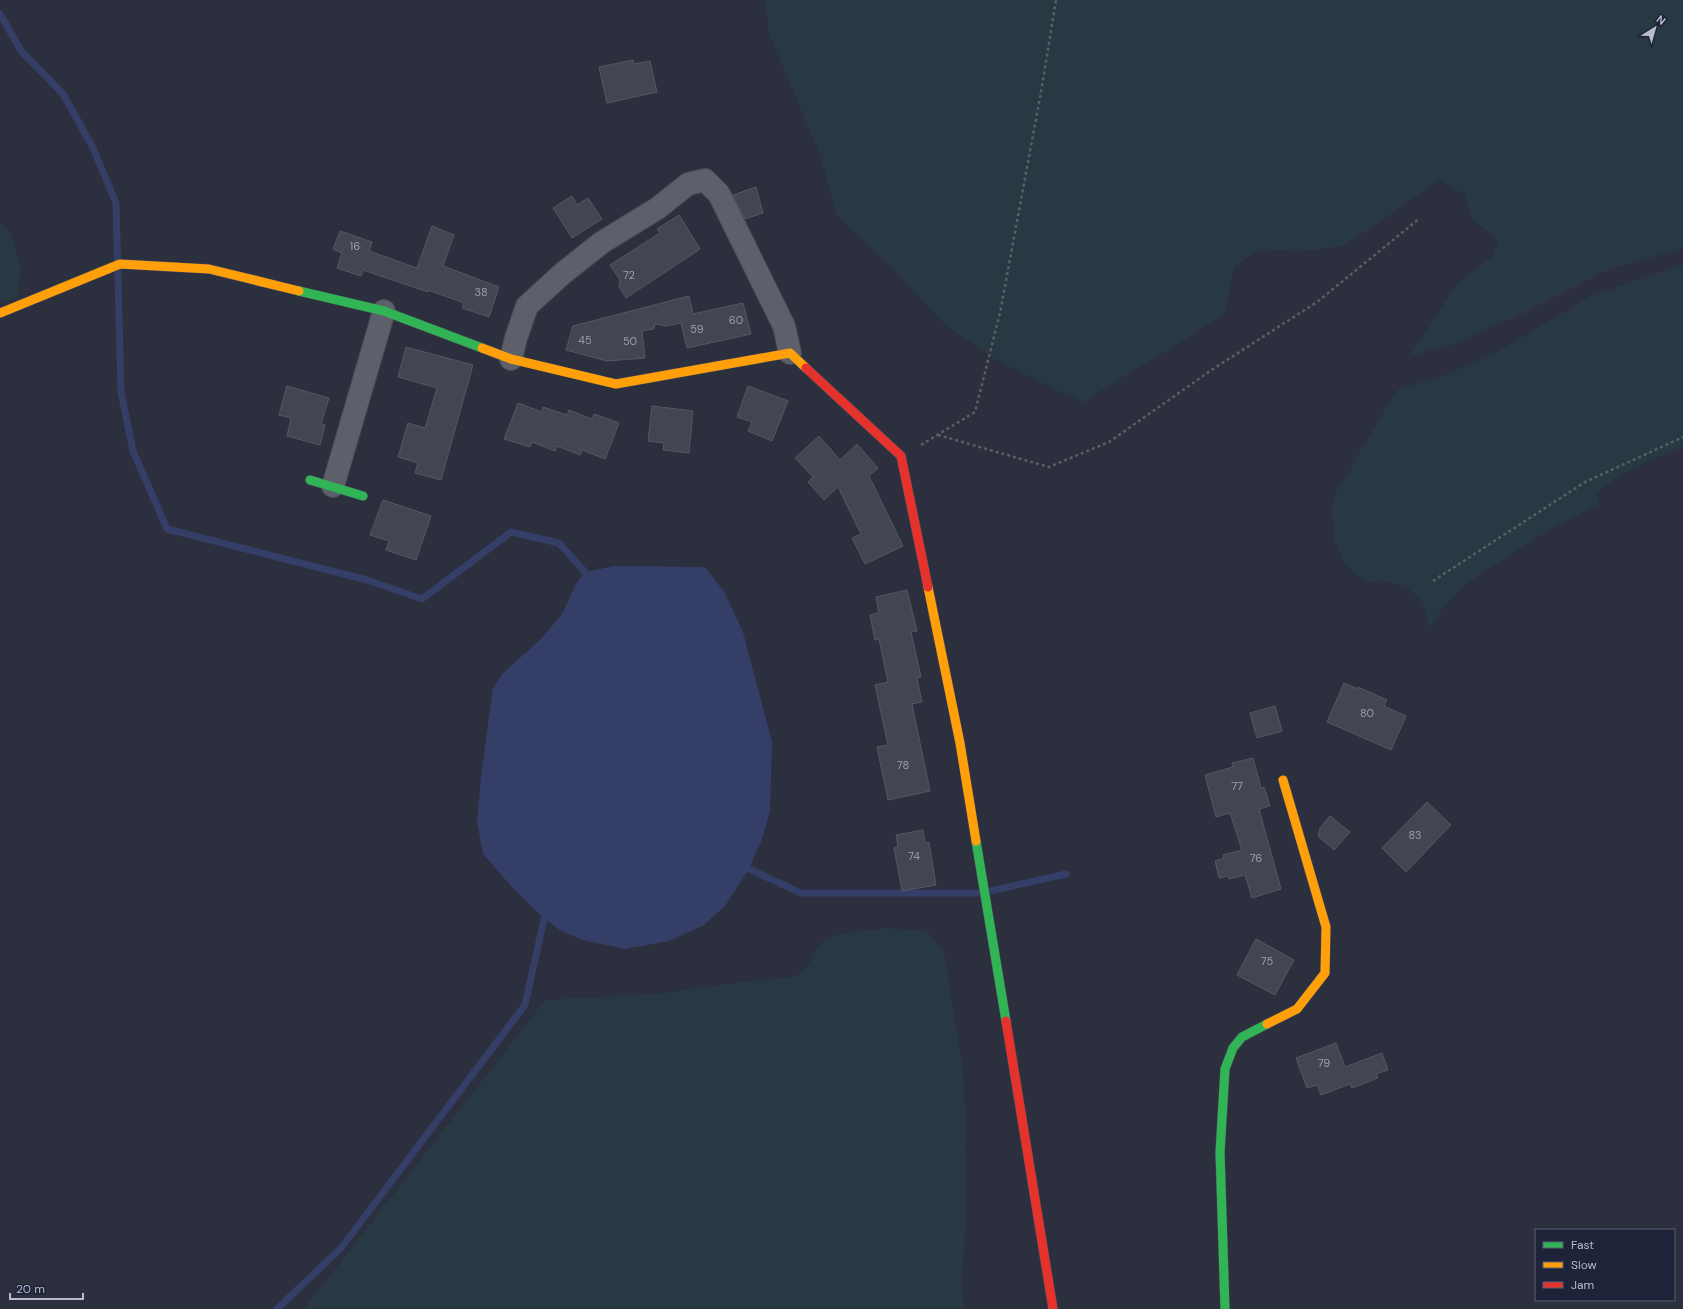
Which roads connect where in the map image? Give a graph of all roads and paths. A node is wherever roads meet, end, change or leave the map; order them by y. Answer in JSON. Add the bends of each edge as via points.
{"nodes":[{"id":1,"x":1056,"y":0,"type":"edge"},
{"id":2,"x":1420,"y":218,"type":"dead end"},
{"id":3,"x":384,"y":312,"type":"junction"},
{"id":4,"x":0,"y":313,"type":"edge"},
{"id":5,"x":790,"y":353,"type":"junction"},
{"id":6,"x":511,"y":358,"type":"junction"},
{"id":7,"x":938,"y":435,"type":"junction"},
{"id":8,"x":1683,"y":437,"type":"edge"},
{"id":9,"x":901,"y":456,"type":"junction"},
{"id":10,"x":310,"y":480,"type":"dead end"},
{"id":11,"x":333,"y":486,"type":"junction"},
{"id":12,"x":363,"y":496,"type":"dead end"},
{"id":13,"x":1433,"y":581,"type":"dead end"},
{"id":14,"x":1283,"y":780,"type":"dead end"},
{"id":15,"x":1053,"y":1309,"type":"edge"},
{"id":16,"x":1225,"y":1309,"type":"edge"}],
"edges":[{"from":1,"to":7,"type":"path","via":[[1000,313],[976,412]]},
{"from":2,"to":7,"type":"path","via":[[1317,302],[1213,369],[1110,442],[1049,467]]},
{"from":3,"to":4,"type":"street","via":[[209,269],[120,264]]},
{"from":3,"to":6,"type":"street"},
{"from":3,"to":11,"type":"street"},
{"from":5,"to":6,"type":"street","via":[[616,384]]},
{"from":5,"to":6,"type":"street","via":[[784,326],[719,194],[705,180],[688,184],[658,208],[601,243],[527,306]]},
{"from":5,"to":9,"type":"street"},
{"from":7,"to":9,"type":"path"},
{"from":8,"to":13,"type":"path","via":[[1585,482]]},
{"from":9,"to":15,"type":"street","via":[[960,743]]},
{"from":10,"to":11,"type":"street"},
{"from":11,"to":12,"type":"street"},
{"from":14,"to":16,"type":"street","via":[[1326,927],[1325,973],[1297,1009],[1242,1037],[1233,1048],[1225,1069],[1220,1152]]}]}
